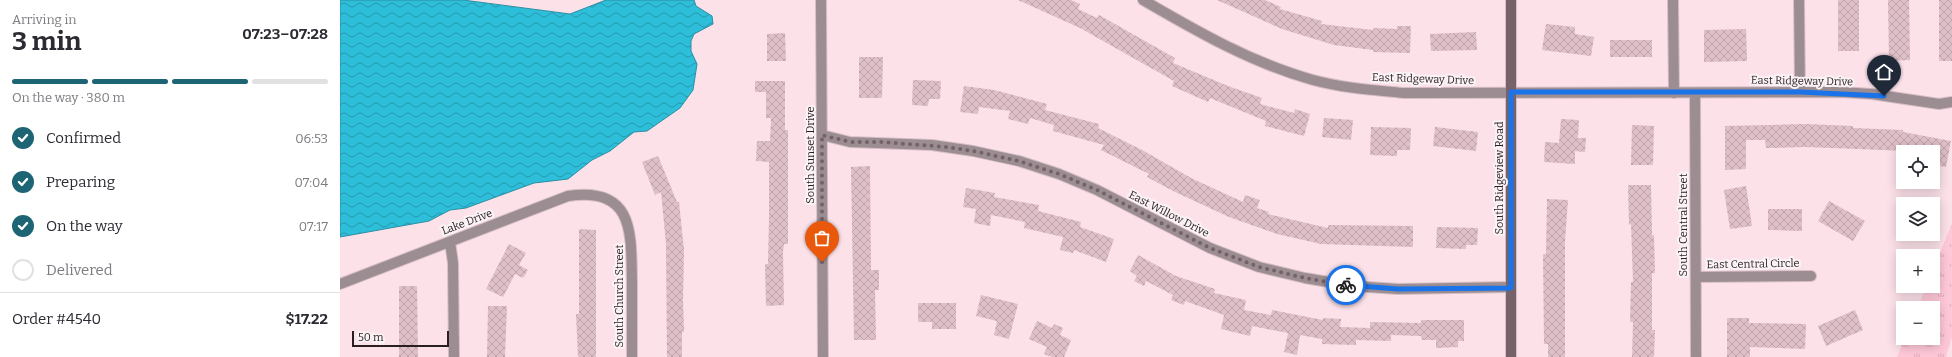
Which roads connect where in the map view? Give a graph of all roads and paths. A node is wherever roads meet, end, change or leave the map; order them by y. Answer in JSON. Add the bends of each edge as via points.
{"nodes":[{"id":1,"x":821,"y":0,"type":"edge"},
{"id":2,"x":1143,"y":0,"type":"edge"},
{"id":3,"x":1511,"y":0,"type":"edge"},
{"id":4,"x":1673,"y":0,"type":"edge"},
{"id":5,"x":1799,"y":0,"type":"edge"},
{"id":6,"x":1511,"y":92,"type":"junction"},
{"id":7,"x":1800,"y":92,"type":"junction"},
{"id":8,"x":1674,"y":93,"type":"junction"},
{"id":9,"x":1695,"y":93,"type":"junction"},
{"id":10,"x":1952,"y":102,"type":"edge"},
{"id":11,"x":822,"y":135,"type":"junction"},
{"id":12,"x":604,"y":197,"type":"joint"},
{"id":13,"x":450,"y":242,"type":"junction"},
{"id":14,"x":1811,"y":276,"type":"dead end"},
{"id":15,"x":1696,"y":277,"type":"junction"},
{"id":16,"x":340,"y":284,"type":"edge"},
{"id":17,"x":1511,"y":288,"type":"junction"},
{"id":18,"x":454,"y":357,"type":"edge"},
{"id":19,"x":632,"y":357,"type":"edge"},
{"id":20,"x":823,"y":357,"type":"edge"},
{"id":21,"x":1511,"y":357,"type":"edge"},
{"id":22,"x":1696,"y":357,"type":"edge"}],
"edges":[{"from":1,"to":11,"type":"street","name":"South Sunset Drive"},
{"from":2,"to":6,"type":"street","name":"East Ridgeway Drive","via":[[1234,51],[1277,69],[1314,80],[1404,93]]},
{"from":3,"to":6,"type":"main road","name":"South Ridgeview Road"},
{"from":4,"to":8,"type":"street"},
{"from":5,"to":7,"type":"street"},
{"from":6,"to":8,"type":"street","name":"East Ridgeway Drive"},
{"from":6,"to":17,"type":"main road","name":"South Ridgeview Road"},
{"from":7,"to":9,"type":"street","name":"East Ridgeway Drive"},
{"from":7,"to":10,"type":"street","name":"East Ridgeway Drive","via":[[1872,94],[1939,104]]},
{"from":8,"to":9,"type":"street","name":"East Ridgeway Drive"},
{"from":9,"to":15,"type":"street","name":"South Central Street"},
{"from":11,"to":17,"type":"street","name":"East Willow Drive","via":[[850,142],[946,147],[1019,161],[1097,190],[1210,248],[1259,267],[1305,278],[1352,286],[1398,289]]},
{"from":11,"to":20,"type":"street","name":"South Sunset Drive"},
{"from":12,"to":13,"type":"street","name":"Lake Drive","via":[[586,193],[568,196]]},
{"from":12,"to":19,"type":"street","name":"South Church Street","via":[[617,206],[626,218],[631,241]]},
{"from":13,"to":16,"type":"street","name":"Lake Drive"},
{"from":13,"to":18,"type":"street","via":[[454,264]]},
{"from":14,"to":15,"type":"street","name":"East Central Circle"},
{"from":15,"to":22,"type":"street","name":"South Central Street"},
{"from":17,"to":21,"type":"main road","name":"South Ridgeview Road"}]}
